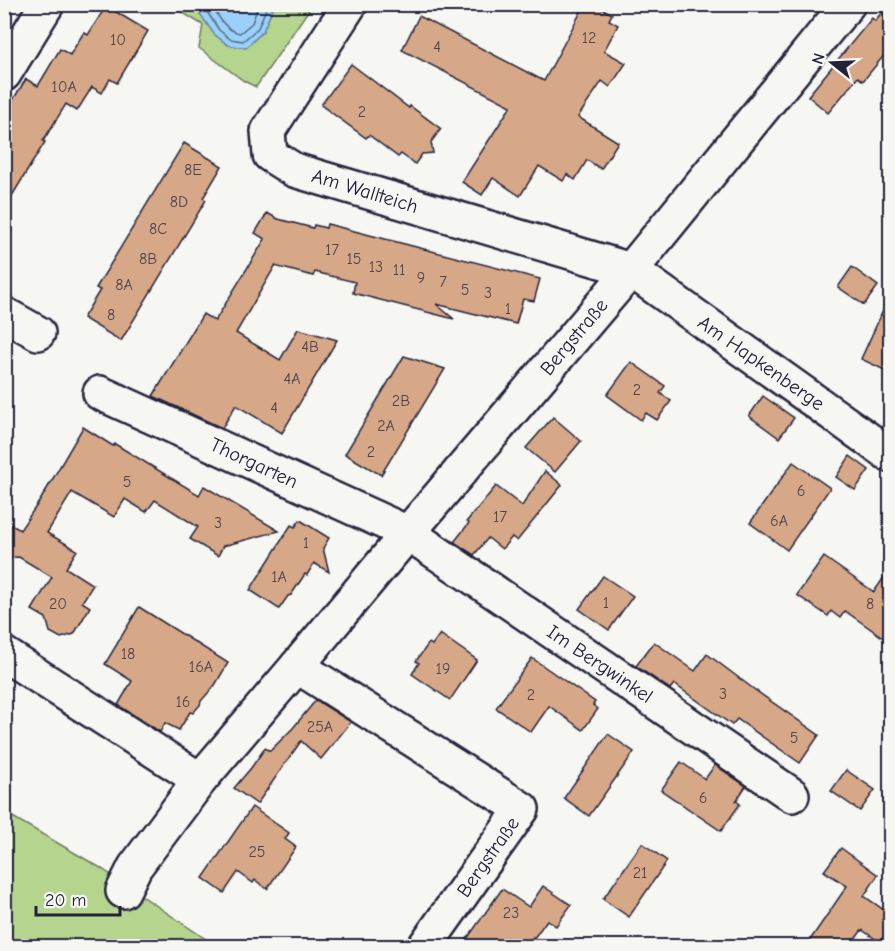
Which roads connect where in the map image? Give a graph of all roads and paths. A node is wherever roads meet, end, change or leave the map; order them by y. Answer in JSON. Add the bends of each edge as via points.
{"nodes":[{"id":1,"x":47,"y":4,"type":"edge"},
{"id":2,"x":350,"y":4,"type":"edge"},
{"id":3,"x":848,"y":4,"type":"edge"},
{"id":4,"x":4,"y":74,"type":"edge"},
{"id":5,"x":631,"y":270,"type":"junction"},
{"id":6,"x":4,"y":314,"type":"edge"},
{"id":7,"x":38,"y":333,"type":"dead end"},
{"id":8,"x":100,"y":393,"type":"dead end"},
{"id":9,"x":891,"y":455,"type":"edge"},
{"id":10,"x":408,"y":533,"type":"junction"},
{"id":11,"x":4,"y":654,"type":"edge"},
{"id":12,"x":297,"y":666,"type":"junction"},
{"id":13,"x":200,"y":780,"type":"junction"},
{"id":14,"x":792,"y":795,"type":"dead end"},
{"id":15,"x":123,"y":891,"type":"dead end"},
{"id":16,"x":425,"y":946,"type":"edge"}],
"edges":[{"from":1,"to":4,"type":"street"},
{"from":2,"to":5,"type":"street","name":"Am Wallteich","via":[[268,131],[270,154],[294,170]]},
{"from":3,"to":5,"type":"street","name":"Bergstraße"},
{"from":5,"to":9,"type":"street","name":"Am Hapkenberge"},
{"from":5,"to":10,"type":"street","name":"Bergstraße"},
{"from":6,"to":7,"type":"street"},
{"from":8,"to":10,"type":"street","name":"Thorgarten"},
{"from":10,"to":12,"type":"street","name":"Bergstraße"},
{"from":10,"to":14,"type":"street","name":"Im Bergwinkel"},
{"from":11,"to":13,"type":"street"},
{"from":12,"to":13,"type":"street","name":"Bergstraße"},
{"from":12,"to":16,"type":"street","name":"Bergstraße","via":[[522,809]]},
{"from":13,"to":15,"type":"street","name":"Bergstraße","via":[[135,867]]}]}
